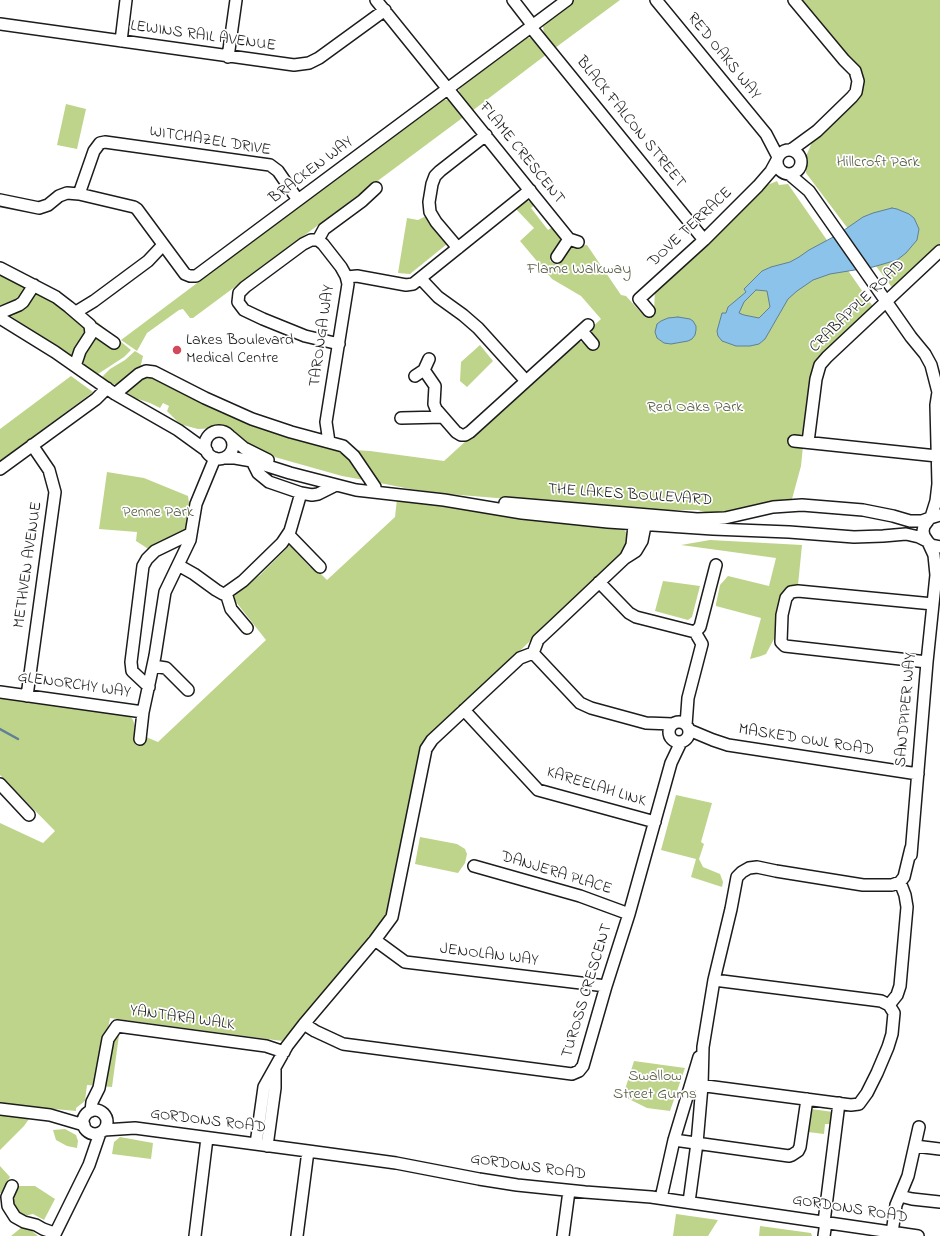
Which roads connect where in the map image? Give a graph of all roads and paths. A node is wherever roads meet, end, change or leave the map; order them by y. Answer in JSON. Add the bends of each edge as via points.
{"nodes":[{"id":1,"x":126,"y":0,"type":"edge"},
{"id":2,"x":236,"y":0,"type":"edge"},
{"id":3,"x":376,"y":0,"type":"edge"},
{"id":4,"x":513,"y":0,"type":"edge"},
{"id":5,"x":567,"y":0,"type":"edge"},
{"id":6,"x":656,"y":0,"type":"edge"},
{"id":7,"x":794,"y":0,"type":"edge"},
{"id":8,"x":385,"y":10,"type":"junction"},
{"id":9,"x":0,"y":24,"type":"edge"},
{"id":10,"x":532,"y":26,"type":"junction"},
{"id":11,"x":121,"y":41,"type":"junction"},
{"id":12,"x":228,"y":57,"type":"junction"},
{"id":13,"x":448,"y":89,"type":"junction"},
{"id":14,"x":817,"y":130,"type":"junction"},
{"id":15,"x":766,"y":134,"type":"junction"},
{"id":16,"x":486,"y":135,"type":"junction"},
{"id":17,"x":789,"y":150,"type":"junction"},
{"id":18,"x":777,"y":158,"type":"junction"},
{"id":19,"x":801,"y":163,"type":"junction"},
{"id":20,"x":786,"y":173,"type":"junction"},
{"id":21,"x":758,"y":186,"type":"junction"},
{"id":22,"x":376,"y":188,"type":"dead end"},
{"id":23,"x":530,"y":190,"type":"junction"},
{"id":24,"x":809,"y":191,"type":"junction"},
{"id":25,"x":79,"y":194,"type":"junction"},
{"id":26,"x":0,"y":200,"type":"edge"},
{"id":27,"x":298,"y":200,"type":"junction"},
{"id":28,"x":318,"y":240,"type":"junction"},
{"id":29,"x":704,"y":240,"type":"junction"},
{"id":30,"x":165,"y":248,"type":"junction"},
{"id":31,"x":458,"y":248,"type":"junction"},
{"id":32,"x":940,"y":251,"type":"edge"},
{"id":33,"x":557,"y":256,"type":"dead end"},
{"id":34,"x":0,"y":268,"type":"edge"},
{"id":35,"x":421,"y":279,"type":"junction"},
{"id":36,"x":347,"y":281,"type":"junction"},
{"id":37,"x":34,"y":285,"type":"junction"},
{"id":38,"x":886,"y":301,"type":"junction"},
{"id":39,"x":649,"y":311,"type":"dead end"},
{"id":40,"x":0,"y":313,"type":"edge"},
{"id":41,"x":0,"y":318,"type":"edge"},
{"id":42,"x":83,"y":319,"type":"junction"},
{"id":43,"x":14,"y":326,"type":"junction"},
{"id":44,"x":0,"y":328,"type":"edge"},
{"id":45,"x":114,"y":343,"type":"dead end"},
{"id":46,"x":339,"y":344,"type":"junction"},
{"id":47,"x":593,"y":344,"type":"dead end"},
{"id":48,"x":429,"y":359,"type":"dead end"},
{"id":49,"x":75,"y":366,"type":"junction"},
{"id":50,"x":526,"y":381,"type":"junction"},
{"id":51,"x":97,"y":382,"type":"junction"},
{"id":52,"x":111,"y":391,"type":"junction"},
{"id":53,"x":88,"y":404,"type":"junction"},
{"id":54,"x":443,"y":417,"type":"junction"},
{"id":55,"x":401,"y":418,"type":"dead end"},
{"id":56,"x":326,"y":422,"type":"junction"},
{"id":57,"x":178,"y":430,"type":"junction"},
{"id":58,"x":212,"y":432,"type":"junction"},
{"id":59,"x":231,"y":437,"type":"junction"},
{"id":60,"x":316,"y":439,"type":"junction"},
{"id":61,"x":794,"y":441,"type":"dead end"},
{"id":62,"x":329,"y":442,"type":"junction"},
{"id":63,"x":808,"y":442,"type":"junction"},
{"id":64,"x":32,"y":445,"type":"junction"},
{"id":65,"x":216,"y":456,"type":"junction"},
{"id":66,"x":937,"y":456,"type":"junction"},
{"id":67,"x":252,"y":461,"type":"junction"},
{"id":68,"x":0,"y":469,"type":"edge"},
{"id":69,"x":938,"y":484,"type":"junction"},
{"id":70,"x":336,"y":485,"type":"junction"},
{"id":71,"x":376,"y":487,"type":"junction"},
{"id":72,"x":301,"y":493,"type":"junction"},
{"id":73,"x":414,"y":496,"type":"junction"},
{"id":74,"x":940,"y":498,"type":"edge"},
{"id":75,"x":761,"y":509,"type":"junction"},
{"id":76,"x":934,"y":517,"type":"edge"},
{"id":77,"x":634,"y":519,"type":"junction"},
{"id":78,"x":646,"y":520,"type":"junction"},
{"id":79,"x":773,"y":531,"type":"junction"},
{"id":80,"x":190,"y":534,"type":"junction"},
{"id":81,"x":288,"y":534,"type":"junction"},
{"id":82,"x":927,"y":541,"type":"junction"},
{"id":83,"x":940,"y":547,"type":"edge"},
{"id":84,"x":625,"y":558,"type":"junction"},
{"id":85,"x":940,"y":564,"type":"edge"},
{"id":86,"x":178,"y":565,"type":"junction"},
{"id":87,"x":716,"y":565,"type":"dead end"},
{"id":88,"x":320,"y":567,"type":"dead end"},
{"id":89,"x":936,"y":575,"type":"junction"},
{"id":90,"x":599,"y":582,"type":"junction"},
{"id":91,"x":226,"y":593,"type":"junction"},
{"id":92,"x":933,"y":604,"type":"junction"},
{"id":93,"x":248,"y":628,"type":"dead end"},
{"id":94,"x":695,"y":632,"type":"junction"},
{"id":95,"x":534,"y":653,"type":"junction"},
{"id":96,"x":927,"y":662,"type":"junction"},
{"id":97,"x":153,"y":666,"type":"junction"},
{"id":98,"x":149,"y":686,"type":"junction"},
{"id":99,"x":188,"y":690,"type":"dead end"},
{"id":100,"x":0,"y":692,"type":"edge"},
{"id":101,"x":28,"y":696,"type":"junction"},
{"id":102,"x":464,"y":710,"type":"junction"},
{"id":103,"x":143,"y":712,"type":"junction"},
{"id":104,"x":679,"y":732,"type":"junction"},
{"id":105,"x":140,"y":739,"type":"dead end"},
{"id":106,"x":918,"y":774,"type":"junction"},
{"id":107,"x":0,"y":784,"type":"edge"},
{"id":108,"x":29,"y":814,"type":"dead end"},
{"id":109,"x":655,"y":822,"type":"junction"},
{"id":110,"x":474,"y":866,"type":"dead end"},
{"id":111,"x":901,"y":885,"type":"junction"},
{"id":112,"x":629,"y":914,"type":"junction"},
{"id":113,"x":376,"y":940,"type":"junction"},
{"id":114,"x":714,"y":980,"type":"junction"},
{"id":115,"x":606,"y":986,"type":"junction"},
{"id":116,"x":889,"y":1005,"type":"junction"},
{"id":117,"x":304,"y":1024,"type":"junction"},
{"id":118,"x":284,"y":1052,"type":"junction"},
{"id":119,"x":275,"y":1068,"type":"junction"},
{"id":120,"x":696,"y":1085,"type":"junction"},
{"id":121,"x":807,"y":1099,"type":"junction"},
{"id":122,"x":839,"y":1103,"type":"junction"},
{"id":123,"x":0,"y":1109,"type":"edge"},
{"id":124,"x":96,"y":1113,"type":"junction"},
{"id":125,"x":50,"y":1115,"type":"junction"},
{"id":126,"x":919,"y":1127,"type":"dead end"},
{"id":127,"x":85,"y":1128,"type":"junction"},
{"id":128,"x":135,"y":1128,"type":"junction"},
{"id":129,"x":102,"y":1131,"type":"junction"},
{"id":130,"x":207,"y":1138,"type":"junction"},
{"id":131,"x":674,"y":1140,"type":"junction"},
{"id":132,"x":697,"y":1143,"type":"junction"},
{"id":133,"x":256,"y":1144,"type":"junction"},
{"id":134,"x":267,"y":1146,"type":"junction"},
{"id":135,"x":915,"y":1146,"type":"junction"},
{"id":136,"x":940,"y":1149,"type":"edge"},
{"id":137,"x":308,"y":1151,"type":"junction"},
{"id":138,"x":90,"y":1165,"type":"junction"},
{"id":139,"x":12,"y":1186,"type":"dead end"},
{"id":140,"x":569,"y":1191,"type":"junction"},
{"id":141,"x":900,"y":1196,"type":"junction"},
{"id":142,"x":661,"y":1198,"type":"junction"},
{"id":143,"x":689,"y":1202,"type":"junction"},
{"id":144,"x":940,"y":1202,"type":"edge"},
{"id":145,"x":825,"y":1222,"type":"junction"},
{"id":146,"x":892,"y":1233,"type":"junction"},
{"id":147,"x":54,"y":1235,"type":"edge"},
{"id":148,"x":195,"y":1236,"type":"edge"},
{"id":149,"x":297,"y":1236,"type":"edge"},
{"id":150,"x":563,"y":1236,"type":"edge"},
{"id":151,"x":824,"y":1236,"type":"edge"},
{"id":152,"x":918,"y":1236,"type":"edge"}],
"edges":[{"from":1,"to":11,"type":"street"},
{"from":2,"to":12,"type":"street"},
{"from":3,"to":8,"type":"street","name":"FLAME CRESCENT"},
{"from":4,"to":10,"type":"street","name":"BLACK FALCON STREET"},
{"from":5,"to":10,"type":"street","name":"BRACKEN WAY"},
{"from":6,"to":15,"type":"street","name":"RED OAKS WAY"},
{"from":7,"to":14,"type":"street","via":[[858,77],[858,86]]},
{"from":8,"to":12,"type":"street","name":"LEWINS RAIL AVENUE","via":[[326,54],[309,63],[287,65]]},
{"from":8,"to":13,"type":"street","name":"FLAME CRESCENT"},
{"from":9,"to":11,"type":"street","name":"LEWINS RAIL AVENUE"},
{"from":10,"to":13,"type":"street","name":"BRACKEN WAY"},
{"from":10,"to":29,"type":"street","name":"BLACK FALCON STREET"},
{"from":11,"to":12,"type":"street","name":"LEWINS RAIL AVENUE"},
{"from":13,"to":16,"type":"street","name":"FLAME CRESCENT"},
{"from":13,"to":27,"type":"street","name":"BRACKEN WAY"},
{"from":14,"to":17,"type":"street"},
{"from":14,"to":19,"type":"street"},
{"from":15,"to":17,"type":"street","name":"RED OAKS WAY"},
{"from":15,"to":18,"type":"street","name":"RED OAKS WAY"},
{"from":16,"to":23,"type":"street","name":"FLAME CRESCENT"},
{"from":16,"to":31,"type":"street","via":[[440,170],[432,184],[430,212]]},
{"from":17,"to":18,"type":"street","via":[[783,151]]},
{"from":17,"to":19,"type":"street","via":[[797,153]]},
{"from":18,"to":20,"type":"street","via":[[778,167]]},
{"from":18,"to":21,"type":"street","name":"DOVE TERRACE","via":[[771,171]]},
{"from":19,"to":20,"type":"street","via":[[796,172]]},
{"from":19,"to":24,"type":"street"},
{"from":20,"to":21,"type":"street","name":"DOVE TERRACE"},
{"from":20,"to":24,"type":"street"},
{"from":21,"to":29,"type":"street","name":"DOVE TERRACE"},
{"from":22,"to":28,"type":"street","via":[[324,229]]},
{"from":23,"to":31,"type":"street"},
{"from":23,"to":33,"type":"street","name":"FLAME CRESCENT","via":[[574,240]]},
{"from":24,"to":38,"type":"street"},
{"from":25,"to":26,"type":"street","name":"BRACKEN WAY","via":[[67,193],[39,208]]},
{"from":25,"to":27,"type":"street","name":"WITCHAZEL DRIVE","via":[[94,151],[100,143],[110,142],[270,165],[278,171]]},
{"from":25,"to":30,"type":"street","name":"BRACKEN WAY","via":[[134,207]]},
{"from":27,"to":30,"type":"street","name":"BRACKEN WAY","via":[[196,276],[185,274]]},
{"from":28,"to":36,"type":"street","name":"TARONGA WAY","via":[[341,267]]},
{"from":28,"to":46,"type":"street","via":[[303,244],[245,287],[239,293],[238,302],[244,310],[268,321],[305,336]]},
{"from":29,"to":39,"type":"street","name":"DOVE TERRACE","via":[[639,299]]},
{"from":30,"to":42,"type":"street","via":[[94,300]]},
{"from":31,"to":35,"type":"street"},
{"from":32,"to":38,"type":"street","name":"CRABAPPLE ROAD"},
{"from":34,"to":37,"type":"street"},
{"from":35,"to":36,"type":"street","via":[[406,285],[368,279]]},
{"from":35,"to":50,"type":"street","via":[[438,297],[478,328]]},
{"from":36,"to":46,"type":"street","name":"TARONGA WAY"},
{"from":37,"to":40,"type":"street","via":[[23,302]]},
{"from":37,"to":42,"type":"street","via":[[56,297]]},
{"from":38,"to":63,"type":"street","name":"CRABAPPLE ROAD","via":[[820,365]]},
{"from":38,"to":66,"type":"street","via":[[911,337],[927,368],[936,405]]},
{"from":41,"to":43,"type":"street"},
{"from":42,"to":45,"type":"street"},
{"from":42,"to":49,"type":"street","via":[[91,334],[80,351]]},
{"from":43,"to":44,"type":"street"},
{"from":43,"to":49,"type":"street"},
{"from":46,"to":56,"type":"street","name":"TARONGA WAY"},
{"from":47,"to":50,"type":"street","via":[[585,328]]},
{"from":48,"to":54,"type":"street","via":[[420,373],[435,386],[434,404]]},
{"from":49,"to":51,"type":"street"},
{"from":50,"to":54,"type":"street","via":[[466,434],[460,434]]},
{"from":51,"to":52,"type":"street"},
{"from":51,"to":53,"type":"street"},
{"from":52,"to":53,"type":"street"},
{"from":52,"to":57,"type":"street"},
{"from":52,"to":60,"type":"street","via":[[139,374],[146,371],[154,372],[205,398],[270,426]]},
{"from":53,"to":64,"type":"street"},
{"from":54,"to":55,"type":"street"},
{"from":56,"to":60,"type":"street","name":"TARONGA WAY"},
{"from":56,"to":62,"type":"street","name":"TARONGA WAY"},
{"from":57,"to":58,"type":"street"},
{"from":57,"to":65,"type":"street"},
{"from":58,"to":59,"type":"street","via":[[221,430]]},
{"from":58,"to":65,"type":"street","via":[[206,438],[205,447]]},
{"from":59,"to":65,"type":"street","via":[[234,446],[230,455]]},
{"from":59,"to":71,"type":"street","name":"THE LAKES BOULEVARD","via":[[244,448],[270,461]]},
{"from":60,"to":62,"type":"street"},
{"from":61,"to":63,"type":"street"},
{"from":62,"to":71,"type":"street","via":[[347,448]]},
{"from":63,"to":66,"type":"street"},
{"from":64,"to":68,"type":"street"},
{"from":64,"to":101,"type":"street","name":"METHVEN AVENUE","via":[[49,470],[55,492]]},
{"from":65,"to":67,"type":"street","name":"THE LAKES BOULEVARD"},
{"from":65,"to":80,"type":"street","via":[[196,504]]},
{"from":66,"to":69,"type":"street"},
{"from":67,"to":70,"type":"street","name":"THE LAKES BOULEVARD","via":[[290,474]]},
{"from":67,"to":72,"type":"street","via":[[258,474],[269,482]]},
{"from":69,"to":74,"type":"street"},
{"from":69,"to":76,"type":"street"},
{"from":70,"to":72,"type":"street","via":[[318,494]]},
{"from":70,"to":73,"type":"street","name":"THE LAKES BOULEVARD","via":[[378,493]]},
{"from":71,"to":73,"type":"street","name":"THE LAKES BOULEVARD"},
{"from":72,"to":81,"type":"street"},
{"from":73,"to":77,"type":"street","name":"THE LAKES BOULEVARD","via":[[522,513]]},
{"from":75,"to":76,"type":"street","name":"THE LAKES BOULEVARD","via":[[802,505],[863,510],[910,521]]},
{"from":75,"to":78,"type":"street","name":"THE LAKES BOULEVARD","via":[[725,518]]},
{"from":75,"to":79,"type":"street","via":[[759,522],[765,529]]},
{"from":76,"to":82,"type":"street","name":"SANDPIPER WAY","via":[[924,526]]},
{"from":77,"to":78,"type":"street","name":"THE LAKES BOULEVARD"},
{"from":77,"to":84,"type":"street","via":[[632,545]]},
{"from":78,"to":79,"type":"street","name":"THE LAKES BOULEVARD","via":[[713,529]]},
{"from":78,"to":84,"type":"street","via":[[640,547]]},
{"from":79,"to":82,"type":"street","name":"THE LAKES BOULEVARD","via":[[861,537],[906,534]]},
{"from":80,"to":86,"type":"street","via":[[190,540]]},
{"from":80,"to":98,"type":"street","via":[[154,551],[143,566],[131,662],[132,671]]},
{"from":81,"to":88,"type":"street"},
{"from":81,"to":91,"type":"street","via":[[244,581]]},
{"from":82,"to":83,"type":"street","name":"THE LAKES BOULEVARD"},
{"from":82,"to":89,"type":"street","name":"SANDPIPER WAY","via":[[934,555]]},
{"from":84,"to":90,"type":"street"},
{"from":85,"to":89,"type":"street","name":"SANDPIPER WAY"},
{"from":86,"to":91,"type":"street","via":[[216,590]]},
{"from":86,"to":97,"type":"street","via":[[165,592]]},
{"from":87,"to":94,"type":"street","via":[[700,627]]},
{"from":89,"to":92,"type":"street","name":"SANDPIPER WAY"},
{"from":90,"to":94,"type":"street","via":[[636,617]]},
{"from":90,"to":95,"type":"street","via":[[538,640]]},
{"from":91,"to":93,"type":"street","via":[[231,609]]},
{"from":92,"to":96,"type":"street","name":"SANDPIPER WAY"},
{"from":92,"to":96,"type":"street","via":[[798,590],[791,592],[786,598],[782,615],[781,642],[786,646]]},
{"from":94,"to":104,"type":"street","name":"TUROSS CRESCENT","via":[[702,644]]},
{"from":95,"to":102,"type":"street","via":[[520,658]]},
{"from":95,"to":104,"type":"street","via":[[580,703]]},
{"from":96,"to":106,"type":"street","name":"SANDPIPER WAY"},
{"from":97,"to":98,"type":"street"},
{"from":97,"to":99,"type":"street","via":[[166,668]]},
{"from":98,"to":103,"type":"street"},
{"from":100,"to":101,"type":"street","name":"GLENORCHY WAY"},
{"from":101,"to":103,"type":"street","name":"GLENORCHY WAY"},
{"from":102,"to":109,"type":"street","name":"KAREELAH LINK","via":[[538,790]]},
{"from":102,"to":113,"type":"street","via":[[426,749],[392,916]]},
{"from":103,"to":105,"type":"street"},
{"from":104,"to":106,"type":"street","name":"MASKED OWL ROAD","via":[[728,745]]},
{"from":104,"to":109,"type":"street","name":"TUROSS CRESCENT"},
{"from":106,"to":111,"type":"street","name":"SANDPIPER WAY","via":[[911,872],[908,881]]},
{"from":107,"to":108,"type":"street"},
{"from":109,"to":112,"type":"street","name":"TUROSS CRESCENT"},
{"from":110,"to":112,"type":"street","name":"DANJERA PLACE","via":[[580,896]]},
{"from":111,"to":114,"type":"street","via":[[892,890],[776,871],[743,874]]},
{"from":111,"to":116,"type":"street","via":[[907,907],[900,986]]},
{"from":112,"to":115,"type":"street","name":"TUROSS CRESCENT"},
{"from":113,"to":115,"type":"street","name":"JENOLAN WAY","via":[[405,962]]},
{"from":113,"to":117,"type":"street"},
{"from":114,"to":116,"type":"street","via":[[881,1001]]},
{"from":114,"to":120,"type":"street"},
{"from":115,"to":117,"type":"street","name":"TUROSS CRESCENT","via":[[583,1066],[572,1074],[343,1044]]},
{"from":116,"to":122,"type":"street","via":[[894,1013],[894,1024],[888,1047],[867,1093],[859,1104]]},
{"from":117,"to":118,"type":"street"},
{"from":118,"to":119,"type":"street"},
{"from":118,"to":124,"type":"street","name":"YANTARA WALK","via":[[266,1046],[117,1026],[108,1040],[99,1088],[92,1102]]},
{"from":119,"to":133,"type":"street","via":[[264,1087]]},
{"from":119,"to":134,"type":"street"},
{"from":120,"to":121,"type":"street"},
{"from":120,"to":131,"type":"street"},
{"from":120,"to":132,"type":"street"},
{"from":121,"to":122,"type":"street"},
{"from":121,"to":132,"type":"street","via":[[800,1144],[798,1151],[792,1155]]},
{"from":122,"to":145,"type":"street"},
{"from":123,"to":125,"type":"street","name":"GORDONS ROAD"},
{"from":124,"to":125,"type":"street","name":"GORDONS ROAD"},
{"from":124,"to":127,"type":"street","via":[[84,1119]]},
{"from":124,"to":128,"type":"street","name":"GORDONS ROAD"},
{"from":124,"to":129,"type":"street","via":[[107,1124]]},
{"from":125,"to":127,"type":"street","name":"GORDONS ROAD"},
{"from":126,"to":135,"type":"street"},
{"from":127,"to":129,"type":"street","via":[[93,1133]]},
{"from":127,"to":138,"type":"street"},
{"from":128,"to":129,"type":"street","name":"GORDONS ROAD"},
{"from":128,"to":130,"type":"street","name":"GORDONS ROAD"},
{"from":129,"to":138,"type":"street"},
{"from":130,"to":133,"type":"street","name":"GORDONS ROAD"},
{"from":130,"to":148,"type":"street"},
{"from":131,"to":132,"type":"street"},
{"from":131,"to":142,"type":"street"},
{"from":132,"to":143,"type":"street"},
{"from":133,"to":134,"type":"street","name":"GORDONS ROAD"},
{"from":134,"to":137,"type":"street","name":"GORDONS ROAD"},
{"from":135,"to":136,"type":"street"},
{"from":135,"to":141,"type":"street"},
{"from":137,"to":140,"type":"street","name":"GORDONS ROAD"},
{"from":137,"to":149,"type":"street"},
{"from":138,"to":147,"type":"street"},
{"from":139,"to":147,"type":"street","via":[[7,1197],[8,1206],[15,1216]]},
{"from":140,"to":142,"type":"street","name":"GORDONS ROAD"},
{"from":140,"to":150,"type":"street"},
{"from":141,"to":144,"type":"street"},
{"from":141,"to":146,"type":"street","via":[[896,1205]]},
{"from":142,"to":143,"type":"street","name":"GORDONS ROAD"},
{"from":143,"to":145,"type":"street","name":"GORDONS ROAD"},
{"from":145,"to":146,"type":"street","name":"GORDONS ROAD"},
{"from":145,"to":151,"type":"street"},
{"from":146,"to":152,"type":"street","name":"GORDONS ROAD"}]}
